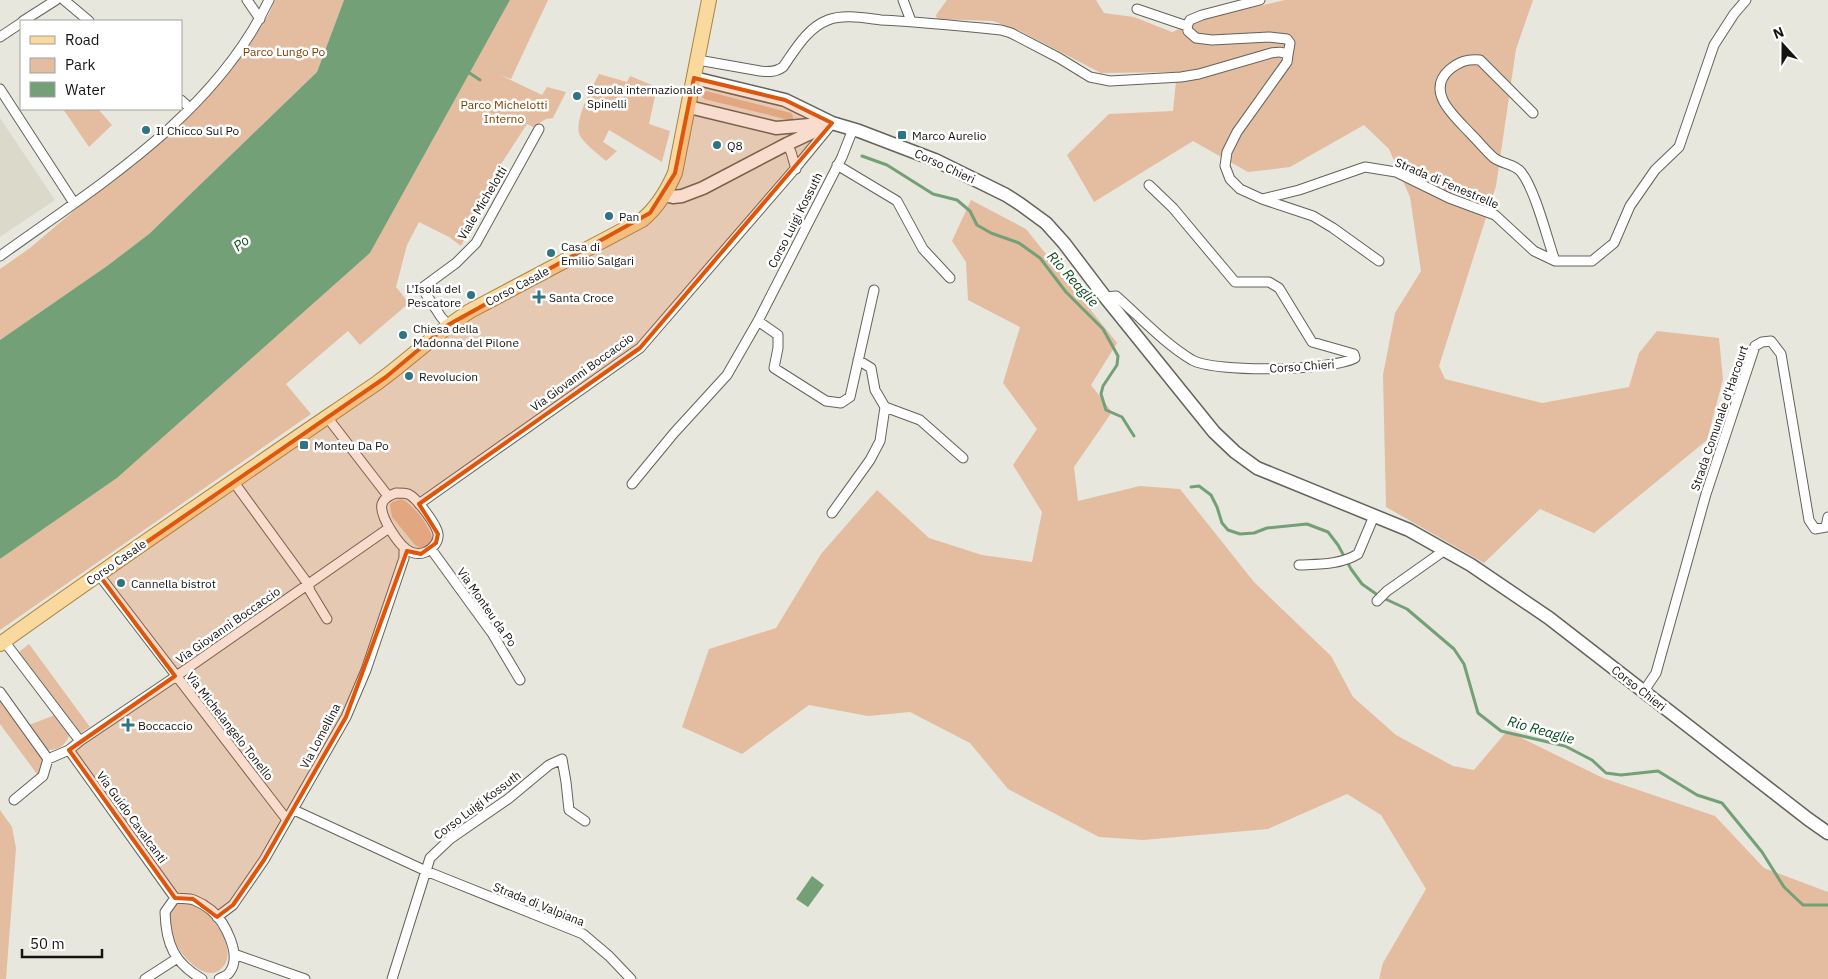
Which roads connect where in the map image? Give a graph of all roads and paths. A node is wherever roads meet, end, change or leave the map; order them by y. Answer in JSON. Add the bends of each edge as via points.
{"nodes":[{"id":1,"x":56,"y":0,"type":"edge"},
{"id":2,"x":64,"y":0,"type":"edge"},
{"id":3,"x":247,"y":0,"type":"edge"},
{"id":4,"x":269,"y":0,"type":"edge"},
{"id":5,"x":709,"y":0,"type":"edge"},
{"id":6,"x":902,"y":0,"type":"edge"},
{"id":7,"x":1260,"y":0,"type":"edge"},
{"id":8,"x":1746,"y":0,"type":"edge"},
{"id":9,"x":1137,"y":9,"type":"dead end"},
{"id":10,"x":260,"y":19,"type":"junction"},
{"id":11,"x":25,"y":20,"type":"edge"},
{"id":12,"x":88,"y":20,"type":"edge"},
{"id":13,"x":911,"y":22,"type":"junction"},
{"id":14,"x":20,"y":23,"type":"edge"},
{"id":15,"x":1187,"y":26,"type":"junction"},
{"id":16,"x":0,"y":37,"type":"edge"},
{"id":17,"x":1288,"y":55,"type":"junction"},
{"id":18,"x":698,"y":60,"type":"junction"},
{"id":19,"x":694,"y":78,"type":"junction"},
{"id":20,"x":0,"y":89,"type":"edge"},
{"id":21,"x":182,"y":101,"type":"edge"},
{"id":22,"x":689,"y":107,"type":"junction"},
{"id":23,"x":190,"y":108,"type":"junction"},
{"id":24,"x":1533,"y":113,"type":"dead end"},
{"id":25,"x":832,"y":123,"type":"junction"},
{"id":26,"x":766,"y":126,"type":"junction"},
{"id":27,"x":539,"y":129,"type":"dead end"},
{"id":28,"x":853,"y":129,"type":"junction"},
{"id":29,"x":787,"y":144,"type":"junction"},
{"id":30,"x":837,"y":165,"type":"junction"},
{"id":31,"x":796,"y":168,"type":"junction"},
{"id":32,"x":1149,"y":185,"type":"dead end"},
{"id":33,"x":665,"y":195,"type":"junction"},
{"id":34,"x":1262,"y":199,"type":"junction"},
{"id":35,"x":74,"y":203,"type":"junction"},
{"id":36,"x":0,"y":256,"type":"edge"},
{"id":37,"x":1379,"y":261,"type":"dead end"},
{"id":38,"x":1555,"y":261,"type":"junction"},
{"id":39,"x":950,"y":278,"type":"dead end"},
{"id":40,"x":874,"y":290,"type":"dead end"},
{"id":41,"x":1105,"y":297,"type":"junction"},
{"id":42,"x":758,"y":321,"type":"junction"},
{"id":43,"x":448,"y":325,"type":"junction"},
{"id":44,"x":858,"y":360,"type":"junction"},
{"id":45,"x":885,"y":407,"type":"junction"},
{"id":46,"x":327,"y":417,"type":"junction"},
{"id":47,"x":963,"y":458,"type":"dead end"},
{"id":48,"x":233,"y":481,"type":"junction"},
{"id":49,"x":632,"y":484,"type":"dead end"},
{"id":50,"x":388,"y":496,"type":"junction"},
{"id":51,"x":419,"y":504,"type":"junction"},
{"id":52,"x":832,"y":514,"type":"dead end"},
{"id":53,"x":1374,"y":516,"type":"junction"},
{"id":54,"x":1828,"y":517,"type":"edge"},
{"id":55,"x":390,"y":528,"type":"junction"},
{"id":56,"x":404,"y":547,"type":"junction"},
{"id":57,"x":431,"y":550,"type":"junction"},
{"id":58,"x":1445,"y":550,"type":"junction"},
{"id":59,"x":1299,"y":565,"type":"dead end"},
{"id":60,"x":98,"y":575,"type":"junction"},
{"id":61,"x":308,"y":584,"type":"junction"},
{"id":62,"x":1377,"y":601,"type":"dead end"},
{"id":63,"x":328,"y":619,"type":"dead end"},
{"id":64,"x":2,"y":643,"type":"edge"},
{"id":65,"x":175,"y":677,"type":"junction"},
{"id":66,"x":520,"y":680,"type":"dead end"},
{"id":67,"x":1644,"y":691,"type":"junction"},
{"id":68,"x":0,"y":692,"type":"edge"},
{"id":69,"x":80,"y":741,"type":"junction"},
{"id":70,"x":69,"y":750,"type":"junction"},
{"id":71,"x":48,"y":759,"type":"junction"},
{"id":72,"x":14,"y":800,"type":"dead end"},
{"id":73,"x":294,"y":810,"type":"junction"},
{"id":74,"x":287,"y":820,"type":"junction"},
{"id":75,"x":585,"y":821,"type":"dead end"},
{"id":76,"x":1828,"y":833,"type":"edge"},
{"id":77,"x":426,"y":871,"type":"junction"},
{"id":78,"x":175,"y":898,"type":"junction"},
{"id":79,"x":217,"y":917,"type":"junction"},
{"id":80,"x":234,"y":954,"type":"junction"},
{"id":81,"x":176,"y":959,"type":"junction"},
{"id":82,"x":145,"y":979,"type":"edge"},
{"id":83,"x":202,"y":979,"type":"edge"},
{"id":84,"x":219,"y":979,"type":"edge"},
{"id":85,"x":305,"y":979,"type":"edge"},
{"id":86,"x":392,"y":979,"type":"edge"},
{"id":87,"x":631,"y":979,"type":"edge"}],
"edges":[{"from":1,"to":11,"type":"street"},
{"from":2,"to":12,"type":"street"},
{"from":3,"to":10,"type":"street"},
{"from":4,"to":10,"type":"street"},
{"from":5,"to":18,"type":"main road","name":"Corso Casale"},
{"from":6,"to":13,"type":"street"},
{"from":7,"to":15,"type":"street","via":[[1202,15],[1190,20]]},
{"from":8,"to":38,"type":"street","name":"Strada di Fenestrelle","via":[[1714,44],[1679,147],[1655,170],[1630,206],[1614,243],[1592,261]]},
{"from":9,"to":15,"type":"street"},
{"from":10,"to":23,"type":"street","via":[[213,85]]},
{"from":13,"to":17,"type":"street","via":[[1011,33],[1090,77],[1110,81],[1181,77],[1278,52]]},
{"from":13,"to":18,"type":"street","via":[[845,17],[827,21],[806,36],[778,71]]},
{"from":14,"to":16,"type":"street"},
{"from":15,"to":17,"type":"street","via":[[1196,38],[1287,39],[1290,43]]},
{"from":17,"to":34,"type":"street","via":[[1287,62],[1237,132],[1227,152],[1225,166],[1230,179],[1240,190]]},
{"from":18,"to":19,"type":"main road","name":"Corso Casale"},
{"from":19,"to":22,"type":"main road","name":"Corso Casale"},
{"from":19,"to":25,"type":"main road","via":[[785,100]]},
{"from":20,"to":35,"type":"street"},
{"from":21,"to":23,"type":"street"},
{"from":22,"to":26,"type":"main road"},
{"from":22,"to":33,"type":"main road","name":"Corso Casale","via":[[675,173]]},
{"from":23,"to":35,"type":"street","via":[[142,153]]},
{"from":24,"to":38,"type":"street","via":[[1480,60],[1467,59],[1456,65],[1445,74],[1440,84],[1447,109],[1496,160],[1520,170],[1529,184]]},
{"from":25,"to":26,"type":"main road"},
{"from":25,"to":28,"type":"main road","name":"Corso Chieri"},
{"from":25,"to":29,"type":"main road"},
{"from":25,"to":31,"type":"street","name":"Via Giovanni Boccaccio"},
{"from":26,"to":29,"type":"main road"},
{"from":27,"to":43,"type":"street","name":"Viale Michelotti","via":[[476,242],[456,263],[422,288]]},
{"from":28,"to":30,"type":"street","name":"Corso Luigi Kossuth"},
{"from":28,"to":41,"type":"main road","name":"Corso Chieri","via":[[935,160],[1020,204],[1046,223]]},
{"from":29,"to":31,"type":"street"},
{"from":29,"to":33,"type":"main road","via":[[703,188],[682,196]]},
{"from":30,"to":39,"type":"street","via":[[897,201],[923,249]]},
{"from":30,"to":42,"type":"street","name":"Corso Luigi Kossuth"},
{"from":31,"to":51,"type":"street","name":"Via Giovanni Boccaccio","via":[[640,348]]},
{"from":32,"to":41,"type":"street","name":"Corso Chieri","via":[[1173,208],[1235,282],[1270,282],[1279,288],[1312,342],[1354,354],[1355,358],[1320,367],[1278,370],[1195,361],[1173,347],[1116,296]]},
{"from":33,"to":43,"type":"main road","name":"Corso Casale","via":[[642,220]]},
{"from":34,"to":37,"type":"street","via":[[1313,216]]},
{"from":34,"to":38,"type":"street","name":"Strada di Fenestrelle","via":[[1364,167],[1396,172],[1449,198],[1495,215],[1534,251]]},
{"from":35,"to":36,"type":"street"},
{"from":40,"to":44,"type":"street"},
{"from":41,"to":53,"type":"main road","name":"Corso Chieri","via":[[1214,432],[1234,452],[1257,468]]},
{"from":42,"to":44,"type":"street","via":[[778,336],[774,368],[826,401],[841,403],[850,397]]},
{"from":42,"to":49,"type":"street","name":"Corso Luigi Kossuth","via":[[727,375]]},
{"from":43,"to":46,"type":"main road","name":"Corso Casale","via":[[386,377]]},
{"from":44,"to":45,"type":"street","via":[[872,368],[875,390]]},
{"from":45,"to":47,"type":"street","via":[[920,420]]},
{"from":45,"to":52,"type":"street","via":[[880,441]]},
{"from":46,"to":48,"type":"main road","name":"Corso Casale"},
{"from":46,"to":50,"type":"street"},
{"from":48,"to":60,"type":"main road","name":"Corso Casale"},
{"from":48,"to":61,"type":"street"},
{"from":50,"to":51,"type":"street","via":[[408,494]]},
{"from":50,"to":55,"type":"street","via":[[382,503],[381,514]]},
{"from":51,"to":57,"type":"street","via":[[438,534]]},
{"from":53,"to":58,"type":"main road","name":"Corso Chieri"},
{"from":53,"to":59,"type":"street","via":[[1358,554],[1328,564]]},
{"from":54,"to":67,"type":"street","name":"Strada Comunale d'Harcourt","via":[[1826,527],[1815,528],[1809,520],[1781,354],[1771,341],[1762,342],[1755,346],[1706,494],[1656,674]]},
{"from":55,"to":56,"type":"street"},
{"from":55,"to":61,"type":"street","name":"Via Giovanni Boccaccio"},
{"from":56,"to":57,"type":"street","via":[[421,554]]},
{"from":56,"to":73,"type":"street","name":"Via Lomellina","via":[[404,558],[363,678],[346,717]]},
{"from":57,"to":66,"type":"street","name":"Via Monteu da Po","via":[[492,633]]},
{"from":58,"to":62,"type":"street"},
{"from":58,"to":67,"type":"main road","name":"Corso Chieri","via":[[1549,618]]},
{"from":60,"to":64,"type":"main road","name":"Corso Casale"},
{"from":60,"to":65,"type":"street","name":"Via Michelangelo Tonello"},
{"from":61,"to":63,"type":"street"},
{"from":61,"to":65,"type":"street","name":"Via Giovanni Boccaccio"},
{"from":64,"to":69,"type":"street"},
{"from":65,"to":69,"type":"street","name":"Via Giovanni Boccaccio"},
{"from":65,"to":74,"type":"street","name":"Via Michelangelo Tonello"},
{"from":67,"to":76,"type":"main road","name":"Corso Chieri"},
{"from":68,"to":71,"type":"street"},
{"from":69,"to":70,"type":"street","name":"Via Giovanni Boccaccio"},
{"from":70,"to":71,"type":"street","name":"Via Giovanni Boccaccio"},
{"from":70,"to":78,"type":"street","name":"Via Guido Cavalcanti"},
{"from":71,"to":72,"type":"street","via":[[42,776]]},
{"from":73,"to":74,"type":"street","name":"Via Lomellina"},
{"from":73,"to":77,"type":"street"},
{"from":74,"to":79,"type":"street","name":"Via Lomellina","via":[[233,905]]},
{"from":75,"to":77,"type":"street","name":"Corso Luigi Kossuth","via":[[569,810],[562,759],[549,765],[508,799],[450,839],[430,858]]},
{"from":77,"to":86,"type":"street","name":"Corso Luigi Kossuth"},
{"from":77,"to":87,"type":"street","name":"Strada di Valpiana","via":[[582,934],[610,956]]},
{"from":78,"to":79,"type":"street","via":[[192,899]]},
{"from":78,"to":81,"type":"street","via":[[165,912],[166,933]]},
{"from":79,"to":80,"type":"street","via":[[232,943]]},
{"from":80,"to":84,"type":"street","via":[[229,974]]},
{"from":80,"to":85,"type":"street"},
{"from":81,"to":82,"type":"street"},
{"from":81,"to":83,"type":"street"}]}
